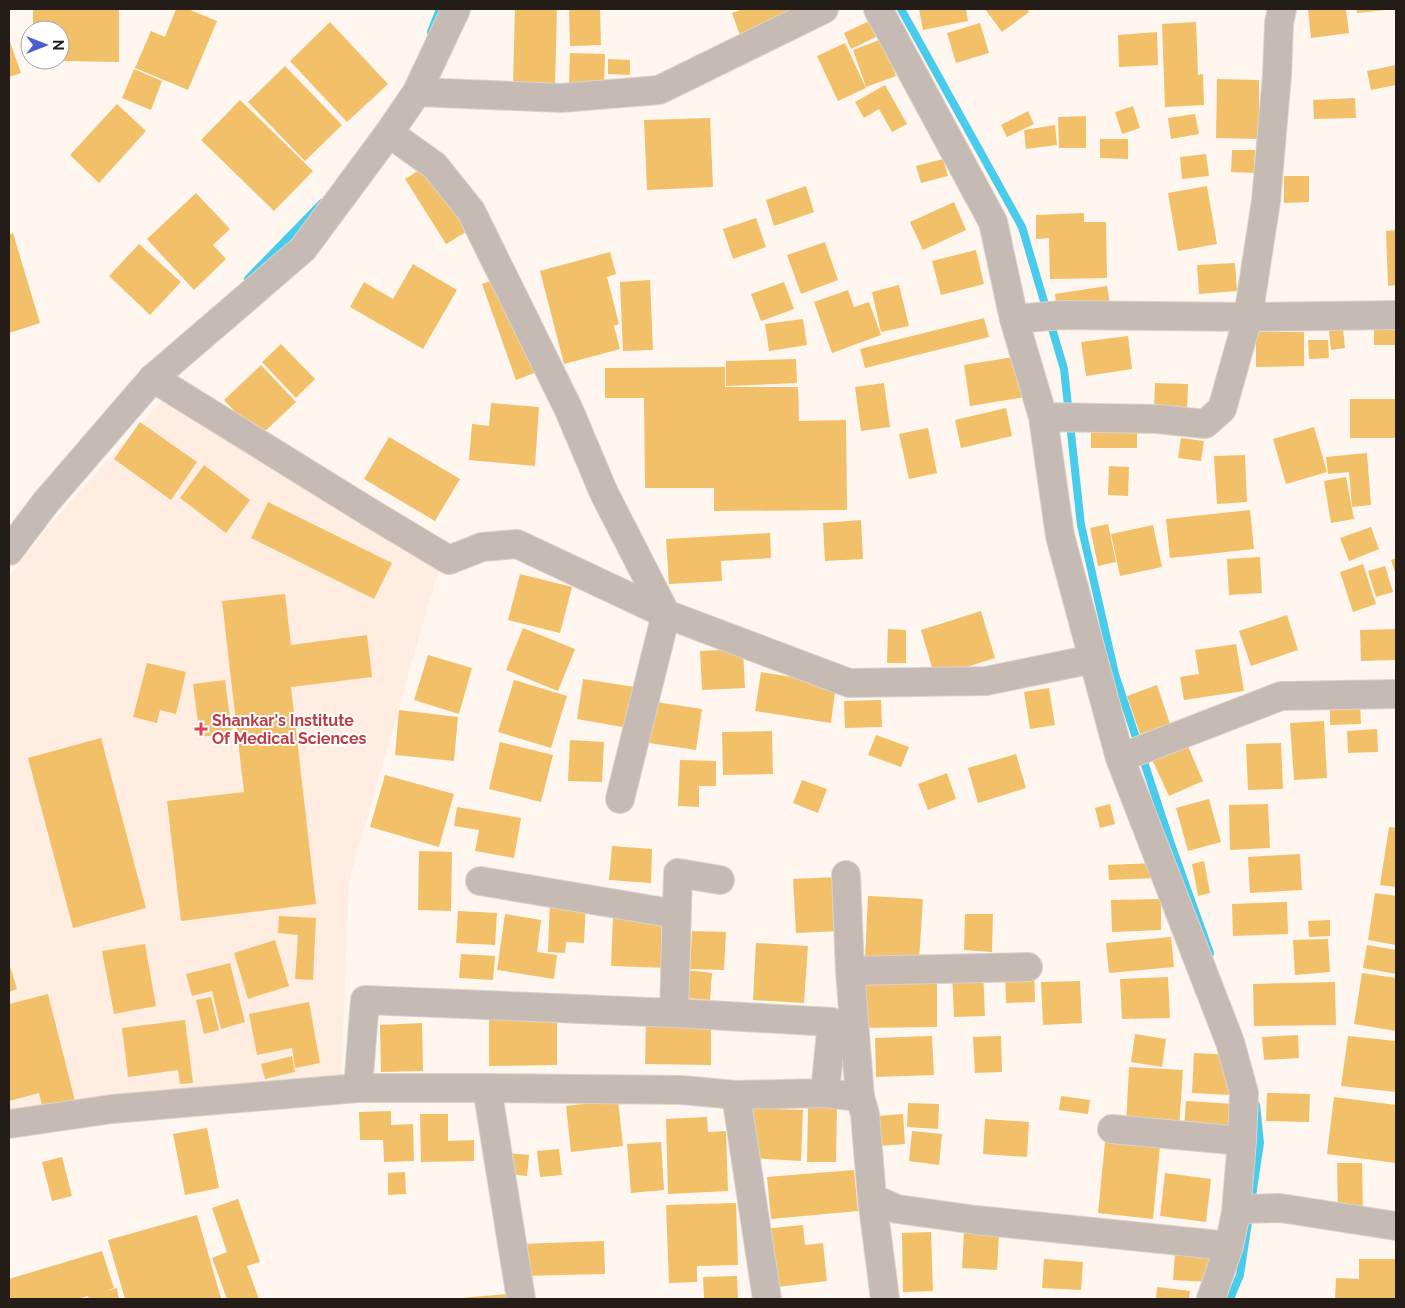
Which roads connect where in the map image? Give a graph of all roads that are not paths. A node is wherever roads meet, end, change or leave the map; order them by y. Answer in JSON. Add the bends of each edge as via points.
{"nodes":[{"id":1,"x":456,"y":9,"type":"edge"},
{"id":2,"x":824,"y":9,"type":"edge"},
{"id":3,"x":878,"y":9,"type":"edge"},
{"id":4,"x":1282,"y":9,"type":"edge"},
{"id":5,"x":417,"y":92,"type":"junction"},
{"id":6,"x":389,"y":132,"type":"junction"},
{"id":7,"x":1396,"y":315,"type":"edge"},
{"id":8,"x":1038,"y":317,"type":"junction"},
{"id":9,"x":1248,"y":317,"type":"junction"},
{"id":10,"x":153,"y":378,"type":"junction"},
{"id":11,"x":1061,"y":417,"type":"junction"},
{"id":12,"x":9,"y":551,"type":"edge"},
{"id":13,"x":666,"y":614,"type":"junction"},
{"id":14,"x":1094,"y":659,"type":"junction"},
{"id":15,"x":1396,"y":694,"type":"edge"},
{"id":16,"x":1120,"y":758,"type":"junction"},
{"id":17,"x":620,"y":800,"type":"dead end"},
{"id":18,"x":846,"y":875,"type":"dead end"},
{"id":19,"x":720,"y":880,"type":"dead end"},
{"id":20,"x":480,"y":881,"type":"dead end"},
{"id":21,"x":676,"y":914,"type":"junction"},
{"id":22,"x":1028,"y":967,"type":"dead end"},
{"id":23,"x":850,"y":971,"type":"junction"},
{"id":24,"x":674,"y":1013,"type":"junction"},
{"id":25,"x":358,"y":1088,"type":"junction"},
{"id":26,"x":487,"y":1088,"type":"junction"},
{"id":27,"x":825,"y":1094,"type":"junction"},
{"id":28,"x":736,"y":1095,"type":"junction"},
{"id":29,"x":860,"y":1097,"type":"junction"},
{"id":30,"x":9,"y":1124,"type":"edge"},
{"id":31,"x":1112,"y":1129,"type":"dead end"},
{"id":32,"x":1242,"y":1141,"type":"junction"},
{"id":33,"x":872,"y":1198,"type":"junction"},
{"id":34,"x":1247,"y":1210,"type":"junction"},
{"id":35,"x":1396,"y":1226,"type":"edge"},
{"id":36,"x":1228,"y":1246,"type":"junction"},
{"id":37,"x":521,"y":1299,"type":"edge"},
{"id":38,"x":767,"y":1299,"type":"edge"},
{"id":39,"x":884,"y":1299,"type":"edge"},
{"id":40,"x":1211,"y":1299,"type":"edge"}],
"edges":[{"from":1,"to":5,"type":"street"},
{"from":2,"to":5,"type":"street","via":[[659,90],[561,98]]},
{"from":3,"to":8,"type":"street","via":[[993,222]]},
{"from":4,"to":9,"type":"street","via":[[1266,201]]},
{"from":5,"to":6,"type":"street"},
{"from":6,"to":10,"type":"street","via":[[303,249]]},
{"from":6,"to":13,"type":"street","via":[[435,166],[471,212],[569,410],[604,493]]},
{"from":7,"to":9,"type":"street"},
{"from":8,"to":9,"type":"street"},
{"from":8,"to":11,"type":"street"},
{"from":9,"to":11,"type":"street","via":[[1222,408],[1205,424],[1157,419]]},
{"from":10,"to":12,"type":"street","via":[[46,502]]},
{"from":10,"to":13,"type":"street","via":[[449,560],[482,547],[517,544]]},
{"from":11,"to":14,"type":"street","via":[[1060,536]]},
{"from":13,"to":14,"type":"street","via":[[849,683],[986,682]]},
{"from":13,"to":17,"type":"street"},
{"from":14,"to":16,"type":"street"},
{"from":15,"to":16,"type":"street","via":[[1282,696]]},
{"from":16,"to":32,"type":"street","via":[[1230,1042],[1244,1093]]},
{"from":18,"to":23,"type":"street"},
{"from":19,"to":21,"type":"street","via":[[678,873]]},
{"from":20,"to":21,"type":"street"},
{"from":21,"to":24,"type":"street"},
{"from":22,"to":23,"type":"street"},
{"from":23,"to":29,"type":"street"},
{"from":24,"to":25,"type":"street","via":[[365,1000]]},
{"from":24,"to":27,"type":"street","via":[[832,1022]]},
{"from":25,"to":26,"type":"street"},
{"from":25,"to":30,"type":"street","via":[[112,1109]]},
{"from":26,"to":28,"type":"street","via":[[682,1090]]},
{"from":26,"to":37,"type":"street"},
{"from":27,"to":28,"type":"street"},
{"from":27,"to":29,"type":"street"},
{"from":28,"to":38,"type":"street"},
{"from":29,"to":33,"type":"street","via":[[865,1114]]},
{"from":31,"to":32,"type":"street"},
{"from":32,"to":34,"type":"street"},
{"from":33,"to":36,"type":"street","via":[[897,1209],[976,1220]]},
{"from":33,"to":39,"type":"street"},
{"from":34,"to":35,"type":"street","via":[[1280,1208]]},
{"from":34,"to":36,"type":"street"},
{"from":36,"to":40,"type":"street"}]}
